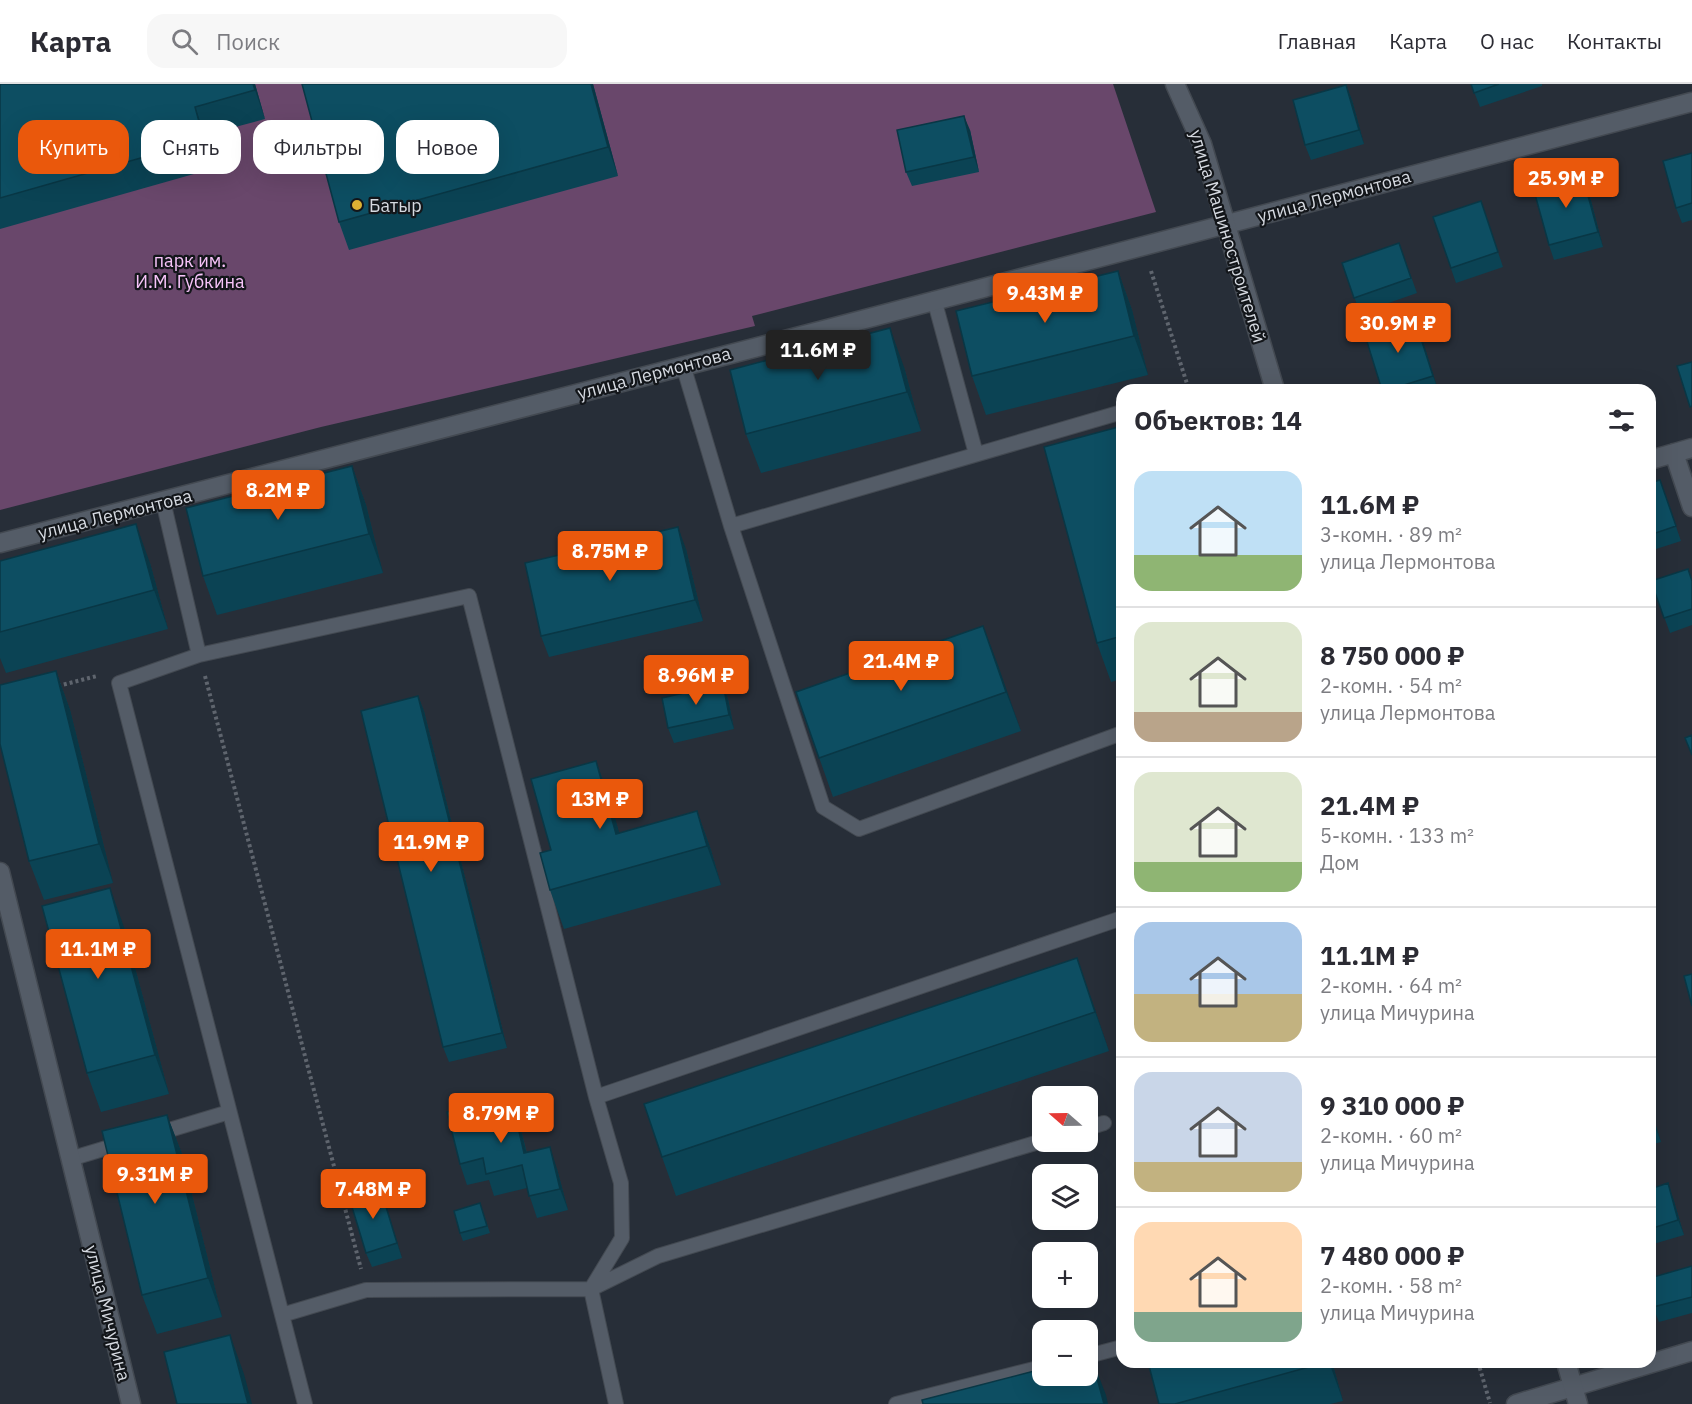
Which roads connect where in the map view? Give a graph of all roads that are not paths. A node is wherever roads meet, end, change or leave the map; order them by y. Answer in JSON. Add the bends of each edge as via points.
{"nodes":[{"id":1,"x":1175,"y":84,"type":"edge"},
{"id":2,"x":1692,"y":102,"type":"edge"},
{"id":3,"x":1226,"y":225,"type":"junction"},
{"id":4,"x":934,"y":299,"type":"junction"},
{"id":5,"x":683,"y":365,"type":"junction"},
{"id":6,"x":1273,"y":384,"type":"edge"},
{"id":7,"x":1116,"y":414,"type":"edge"},
{"id":8,"x":1692,"y":448,"type":"edge"},
{"id":9,"x":1674,"y":453,"type":"junction"},
{"id":10,"x":976,"y":454,"type":"junction"},
{"id":11,"x":1656,"y":458,"type":"edge"},
{"id":12,"x":163,"y":501,"type":"junction"},
{"id":13,"x":1692,"y":507,"type":"edge"},
{"id":14,"x":731,"y":526,"type":"junction"},
{"id":15,"x":0,"y":543,"type":"edge"},
{"id":16,"x":199,"y":655,"type":"junction"},
{"id":17,"x":1116,"y":736,"type":"edge"},
{"id":18,"x":0,"y":872,"type":"edge"},
{"id":19,"x":1116,"y":920,"type":"edge"},
{"id":20,"x":6,"y":925,"type":"edge"},
{"id":21,"x":597,"y":1097,"type":"junction"},
{"id":22,"x":229,"y":1112,"type":"junction"},
{"id":23,"x":1104,"y":1123,"type":"dead end"},
{"id":24,"x":1098,"y":1125,"type":"edge"},
{"id":25,"x":1032,"y":1144,"type":"edge"},
{"id":26,"x":70,"y":1159,"type":"junction"},
{"id":27,"x":591,"y":1289,"type":"junction"},
{"id":28,"x":282,"y":1315,"type":"junction"},
{"id":29,"x":1116,"y":1349,"type":"edge"},
{"id":30,"x":1692,"y":1352,"type":"edge"},
{"id":31,"x":1098,"y":1353,"type":"edge"},
{"id":32,"x":1656,"y":1362,"type":"edge"},
{"id":33,"x":1568,"y":1368,"type":"edge"},
{"id":34,"x":1634,"y":1368,"type":"edge"},
{"id":35,"x":1032,"y":1370,"type":"edge"},
{"id":36,"x":1573,"y":1385,"type":"junction"},
{"id":37,"x":131,"y":1404,"type":"edge"},
{"id":38,"x":305,"y":1404,"type":"edge"},
{"id":39,"x":616,"y":1404,"type":"edge"},
{"id":40,"x":896,"y":1404,"type":"edge"},
{"id":41,"x":1516,"y":1404,"type":"edge"},
{"id":42,"x":1578,"y":1404,"type":"edge"}],
"edges":[{"from":1,"to":3,"type":"street","name":"улица Машиностроителей","via":[[1202,144]]},
{"from":2,"to":3,"type":"street","name":"улица Лермонтова"},
{"from":3,"to":4,"type":"street","name":"улица Лермонтова"},
{"from":3,"to":6,"type":"street","name":"улица Машиностроителей"},
{"from":4,"to":5,"type":"street","name":"улица Лермонтова"},
{"from":4,"to":10,"type":"lane"},
{"from":5,"to":12,"type":"street","name":"улица Лермонтова"},
{"from":5,"to":14,"type":"lane"},
{"from":7,"to":10,"type":"lane"},
{"from":8,"to":9,"type":"street"},
{"from":9,"to":11,"type":"street"},
{"from":9,"to":13,"type":"street"},
{"from":10,"to":14,"type":"lane"},
{"from":12,"to":15,"type":"street","name":"улица Лермонтова"},
{"from":12,"to":16,"type":"lane"},
{"from":14,"to":17,"type":"lane","via":[[823,807],[859,829]]},
{"from":16,"to":21,"type":"lane","via":[[469,596]]},
{"from":16,"to":22,"type":"lane","via":[[119,683]]},
{"from":18,"to":20,"type":"street","name":"улица Мичурина"},
{"from":19,"to":21,"type":"lane"},
{"from":20,"to":26,"type":"street","name":"улица Мичурина"},
{"from":21,"to":27,"type":"lane","via":[[621,1183],[622,1238]]},
{"from":22,"to":26,"type":"lane"},
{"from":22,"to":28,"type":"lane"},
{"from":23,"to":24,"type":"lane"},
{"from":25,"to":27,"type":"lane","via":[[658,1256]]},
{"from":26,"to":37,"type":"street","name":"улица Мичурина"},
{"from":27,"to":28,"type":"lane","via":[[366,1290]]},
{"from":27,"to":39,"type":"lane"},
{"from":28,"to":38,"type":"lane"},
{"from":29,"to":31,"type":"lane"},
{"from":30,"to":32,"type":"street"},
{"from":33,"to":36,"type":"street"},
{"from":34,"to":36,"type":"street"},
{"from":35,"to":40,"type":"lane"},
{"from":36,"to":41,"type":"street"},
{"from":36,"to":42,"type":"street"}]}
